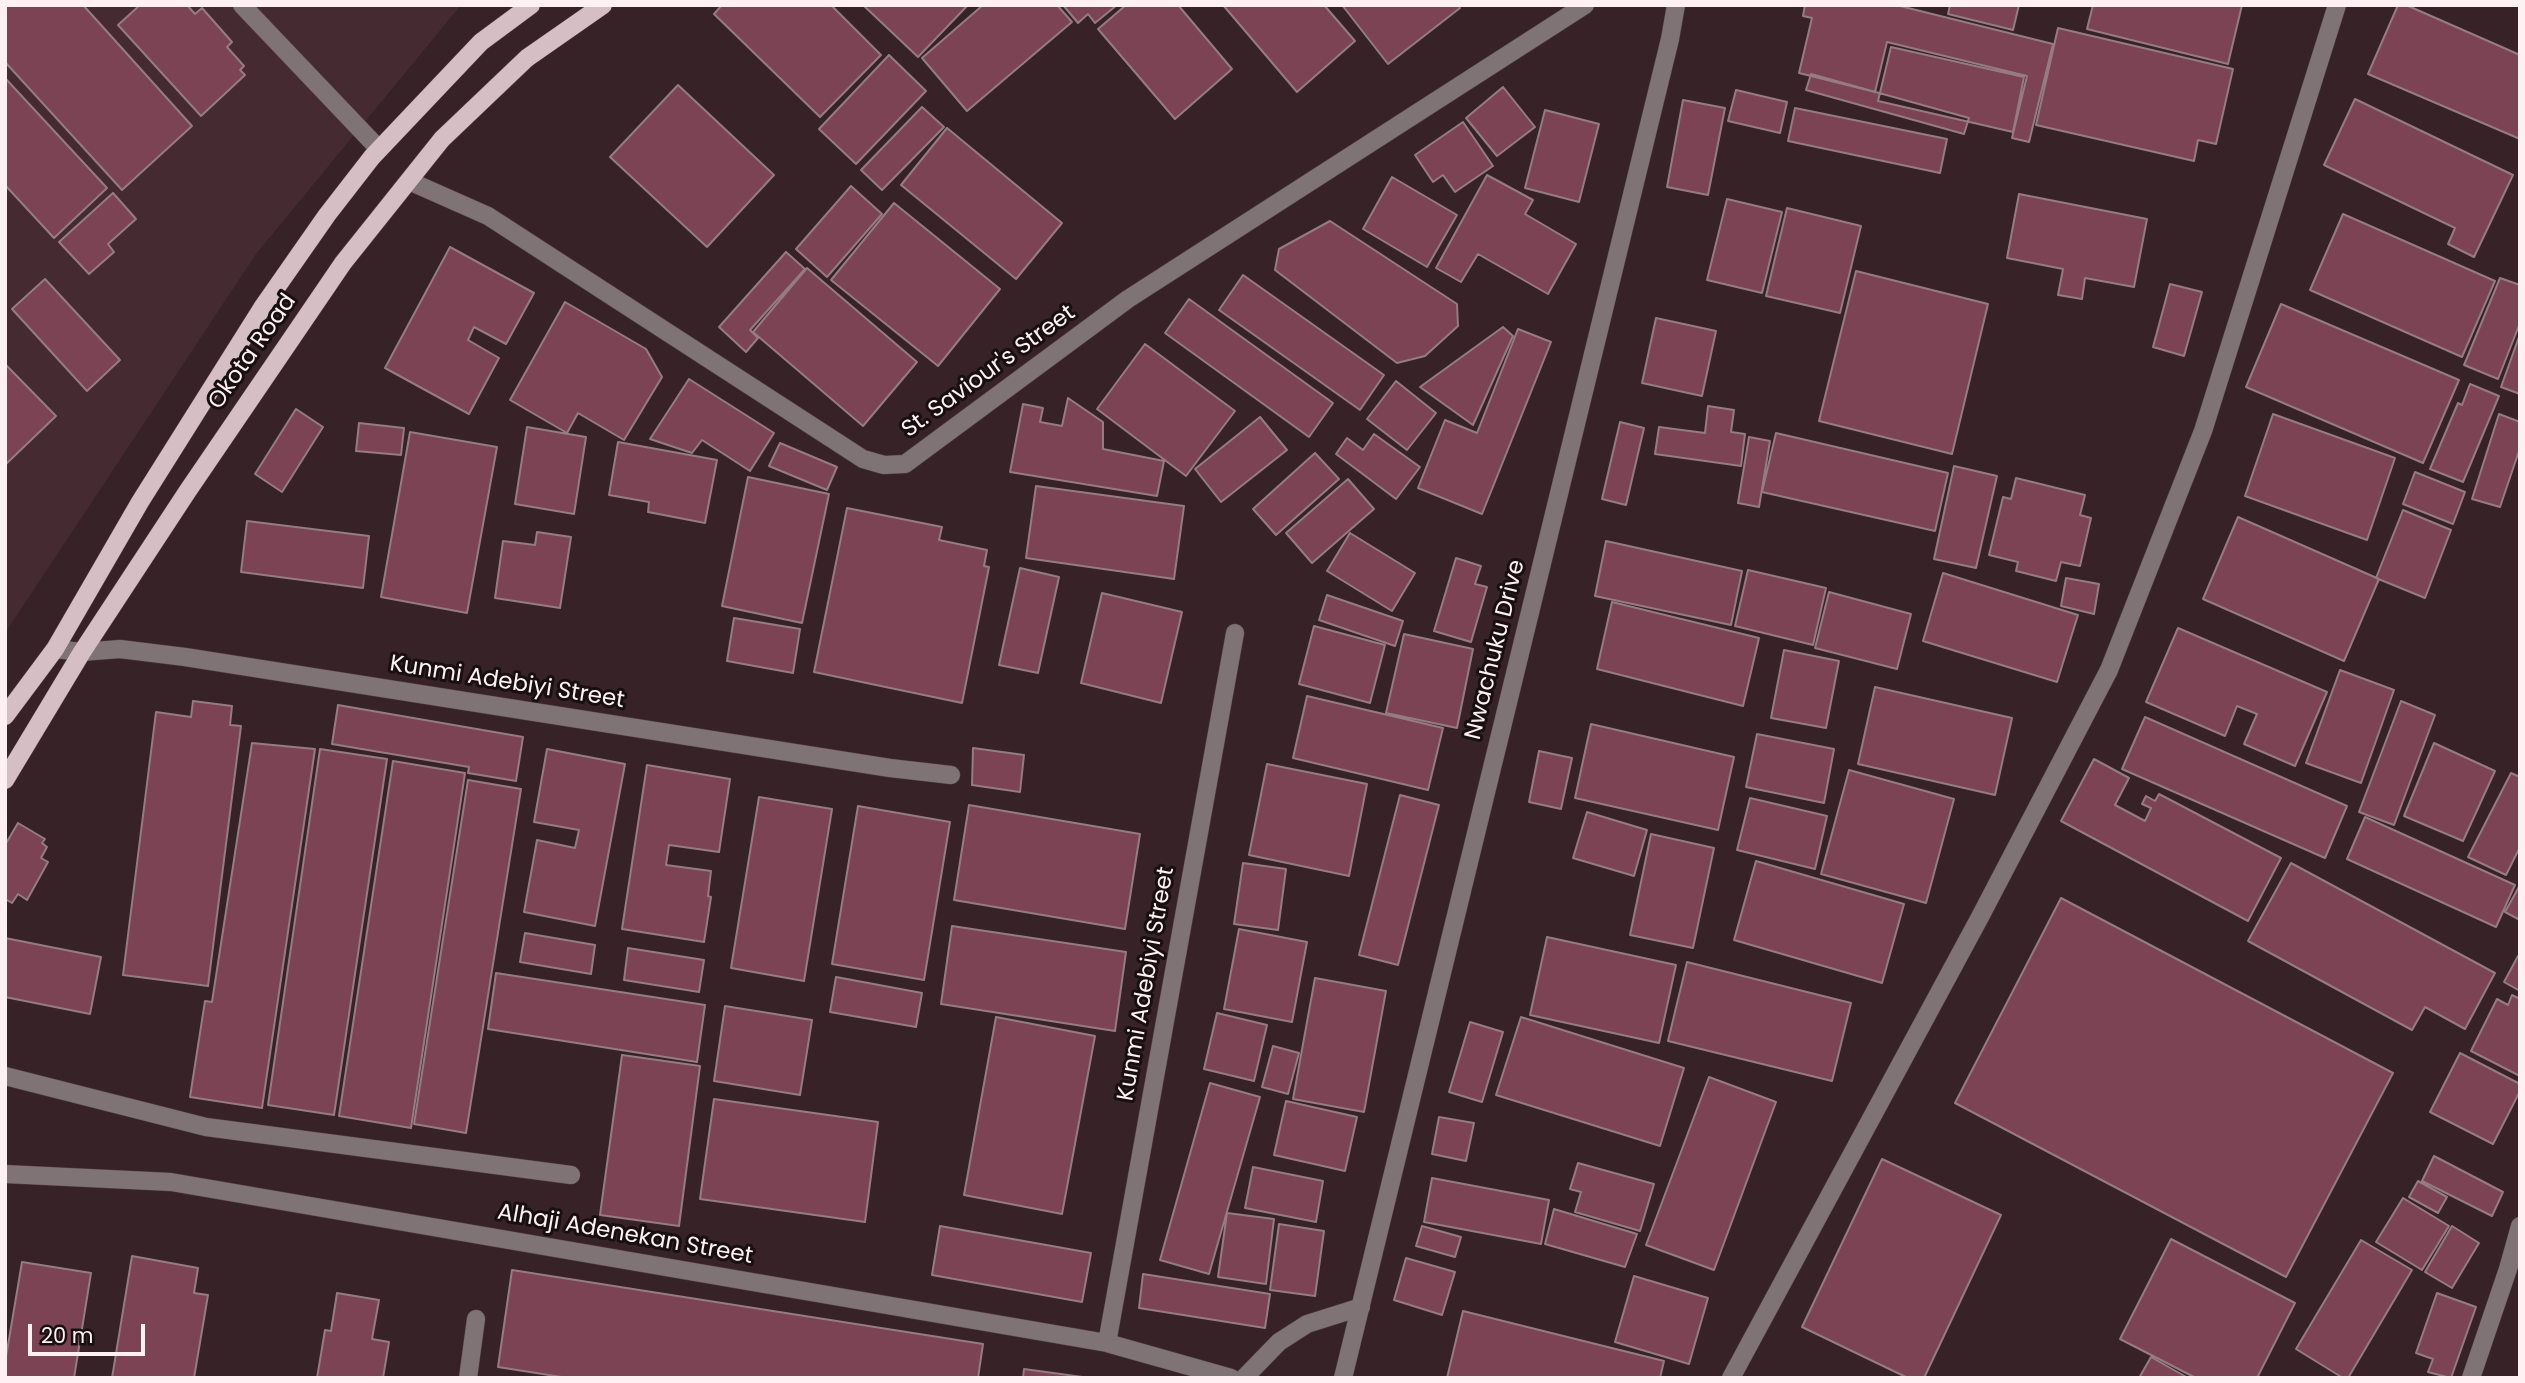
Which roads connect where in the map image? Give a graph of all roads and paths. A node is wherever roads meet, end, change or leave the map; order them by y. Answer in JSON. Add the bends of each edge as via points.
{"nodes":[{"id":1,"x":242,"y":5,"type":"edge"},
{"id":2,"x":531,"y":5,"type":"edge"},
{"id":3,"x":603,"y":5,"type":"edge"},
{"id":4,"x":1586,"y":5,"type":"edge"},
{"id":5,"x":1676,"y":5,"type":"edge"},
{"id":6,"x":2337,"y":5,"type":"edge"},
{"id":7,"x":379,"y":149,"type":"junction"},
{"id":8,"x":409,"y":181,"type":"junction"},
{"id":9,"x":1235,"y":633,"type":"dead end"},
{"id":10,"x":55,"y":649,"type":"junction"},
{"id":11,"x":82,"y":652,"type":"junction"},
{"id":12,"x":5,"y":716,"type":"edge"},
{"id":13,"x":951,"y":775,"type":"dead end"},
{"id":14,"x":5,"y":780,"type":"edge"},
{"id":15,"x":5,"y":1076,"type":"edge"},
{"id":16,"x":5,"y":1174,"type":"edge"},
{"id":17,"x":571,"y":1175,"type":"dead end"},
{"id":18,"x":2520,"y":1226,"type":"edge"},
{"id":19,"x":1361,"y":1307,"type":"junction"},
{"id":20,"x":476,"y":1319,"type":"dead end"},
{"id":21,"x":1107,"y":1343,"type":"junction"},
{"id":22,"x":468,"y":1378,"type":"edge"},
{"id":23,"x":1231,"y":1378,"type":"edge"},
{"id":24,"x":1244,"y":1378,"type":"edge"},
{"id":25,"x":1343,"y":1378,"type":"edge"},
{"id":26,"x":1731,"y":1378,"type":"edge"},
{"id":27,"x":2471,"y":1378,"type":"edge"}],
"edges":[{"from":1,"to":7,"type":"street"},
{"from":2,"to":7,"type":"main road","name":"Okota Road","via":[[481,42]]},
{"from":3,"to":8,"type":"main road","name":"Okota Road","via":[[527,58],[442,139]]},
{"from":4,"to":8,"type":"street","name":"St. Saviour's Street","via":[[1128,299],[905,464],[863,459],[488,216]]},
{"from":5,"to":19,"type":"street","name":"Nwachuku Drive"},
{"from":6,"to":26,"type":"street","via":[[2203,431],[2109,670]]},
{"from":7,"to":10,"type":"main road","name":"Okota Road","via":[[262,308],[140,502]]},
{"from":8,"to":11,"type":"main road","name":"Okota Road","via":[[343,263]]},
{"from":9,"to":21,"type":"street","name":"Kunmi Adebiyi Street"},
{"from":10,"to":11,"type":"street","name":"Kunmi Adebiyi Street"},
{"from":10,"to":12,"type":"main road","name":"Okota Road"},
{"from":11,"to":13,"type":"street","name":"Kunmi Adebiyi Street","via":[[120,649],[185,657]]},
{"from":11,"to":14,"type":"main road","name":"Okota Road"},
{"from":15,"to":17,"type":"street","via":[[206,1127]]},
{"from":16,"to":21,"type":"street","name":"Alhaji Adenekan Street","via":[[171,1182]]},
{"from":18,"to":27,"type":"street"},
{"from":19,"to":24,"type":"street","via":[[1307,1324],[1279,1342]]},
{"from":19,"to":25,"type":"street","name":"Nwachuku Drive"},
{"from":20,"to":22,"type":"street"},
{"from":21,"to":23,"type":"street","name":"Alhaji Adenekan Street"}]}
